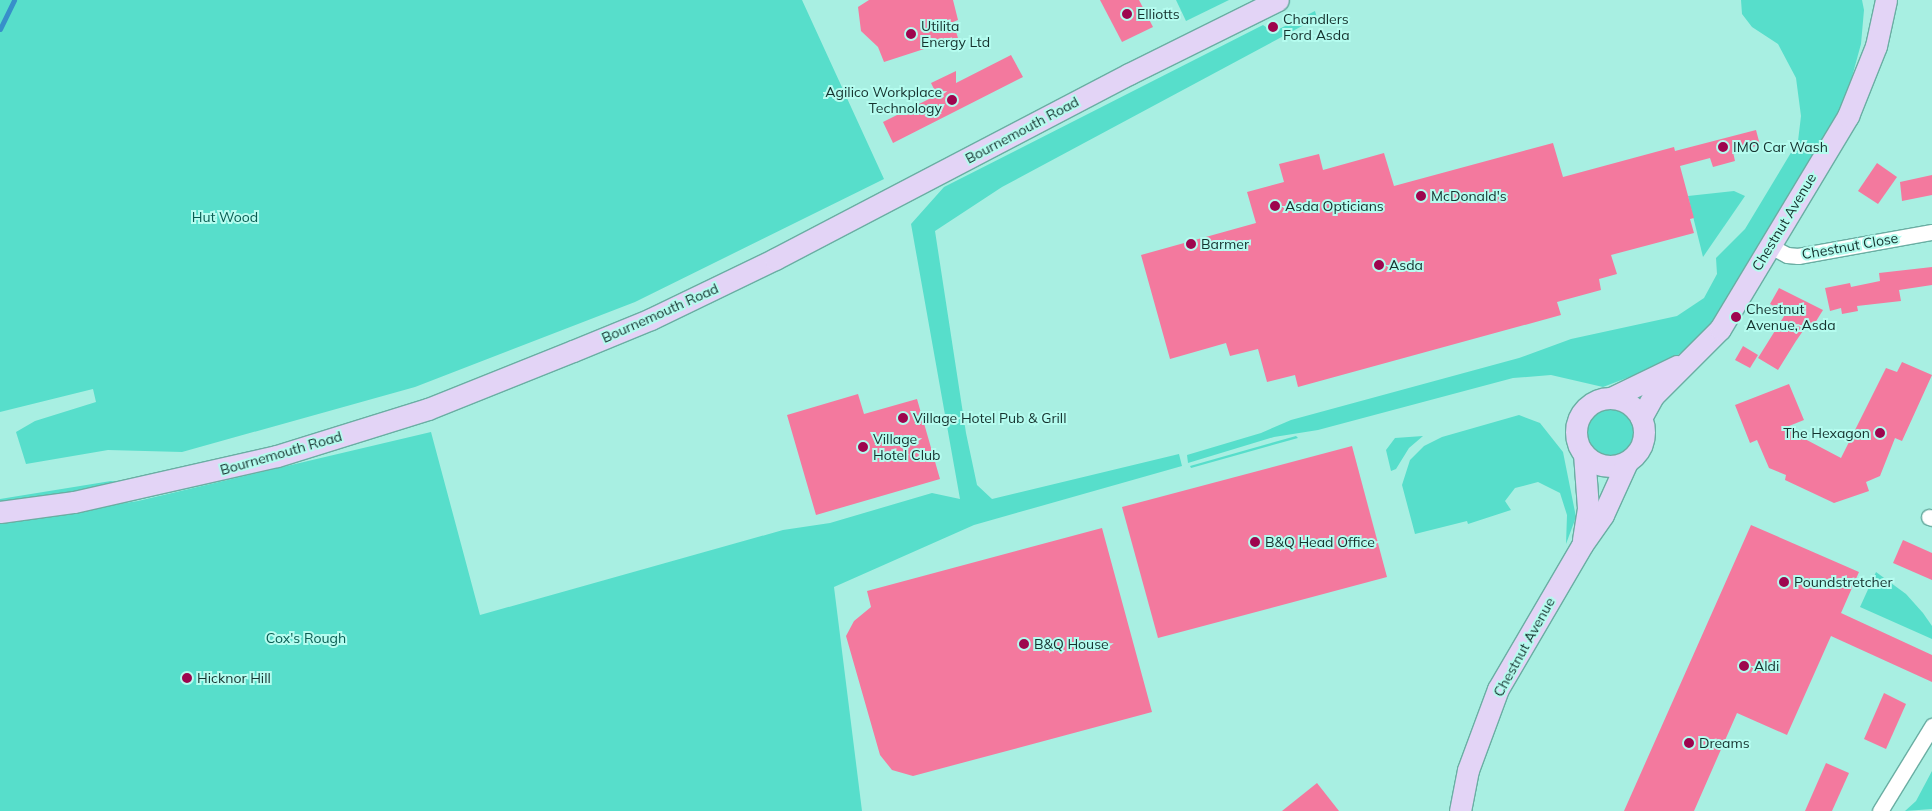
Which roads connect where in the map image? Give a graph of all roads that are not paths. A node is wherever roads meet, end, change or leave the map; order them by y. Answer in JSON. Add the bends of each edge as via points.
{"nodes":[{"id":1,"x":1278,"y":0,"type":"edge"},
{"id":2,"x":1881,"y":6,"type":"edge"},
{"id":3,"x":1932,"y":232,"type":"edge"},
{"id":4,"x":1770,"y":246,"type":"junction"},
{"id":5,"x":1691,"y":360,"type":"junction"},
{"id":6,"x":1611,"y":398,"type":"junction"},
{"id":7,"x":1641,"y":418,"type":"junction"},
{"id":8,"x":1584,"y":454,"type":"junction"},
{"id":9,"x":1627,"y":462,"type":"junction"},
{"id":10,"x":0,"y":512,"type":"edge"},
{"id":11,"x":1582,"y":545,"type":"junction"},
{"id":12,"x":1932,"y":726,"type":"edge"},
{"id":13,"x":1460,"y":811,"type":"edge"},
{"id":14,"x":1880,"y":811,"type":"edge"}],
"edges":[{"from":1,"to":10,"type":"street","name":"Bournemouth Road","via":[[775,259],[651,319],[564,355],[428,409],[277,456],[83,500]]},
{"from":2,"to":4,"type":"street","name":"Chestnut Avenue","via":[[1876,46],[1848,116]]},
{"from":3,"to":4,"type":"street","name":"Chestnut Close","via":[[1798,256],[1787,255]]},
{"from":4,"to":5,"type":"street","name":"Chestnut Avenue","via":[[1720,329]]},
{"from":5,"to":6,"type":"street","name":"Chestnut Avenue"},
{"from":5,"to":7,"type":"street","name":"Chestnut Avenue","via":[[1654,395]]},
{"from":6,"to":7,"type":"street","via":[[1628,404]]},
{"from":6,"to":8,"type":"street","via":[[1598,400],[1581,414],[1576,436]]},
{"from":7,"to":9,"type":"street","via":[[1644,427],[1641,448]]},
{"from":8,"to":9,"type":"street","via":[[1604,466]]},
{"from":8,"to":11,"type":"street","name":"Chestnut Avenue","via":[[1588,508]]},
{"from":9,"to":11,"type":"street","name":"Chestnut Avenue","via":[[1607,507]]},
{"from":11,"to":13,"type":"street","name":"Chestnut Avenue","via":[[1498,689],[1468,770]]},
{"from":12,"to":14,"type":"street"}]}
